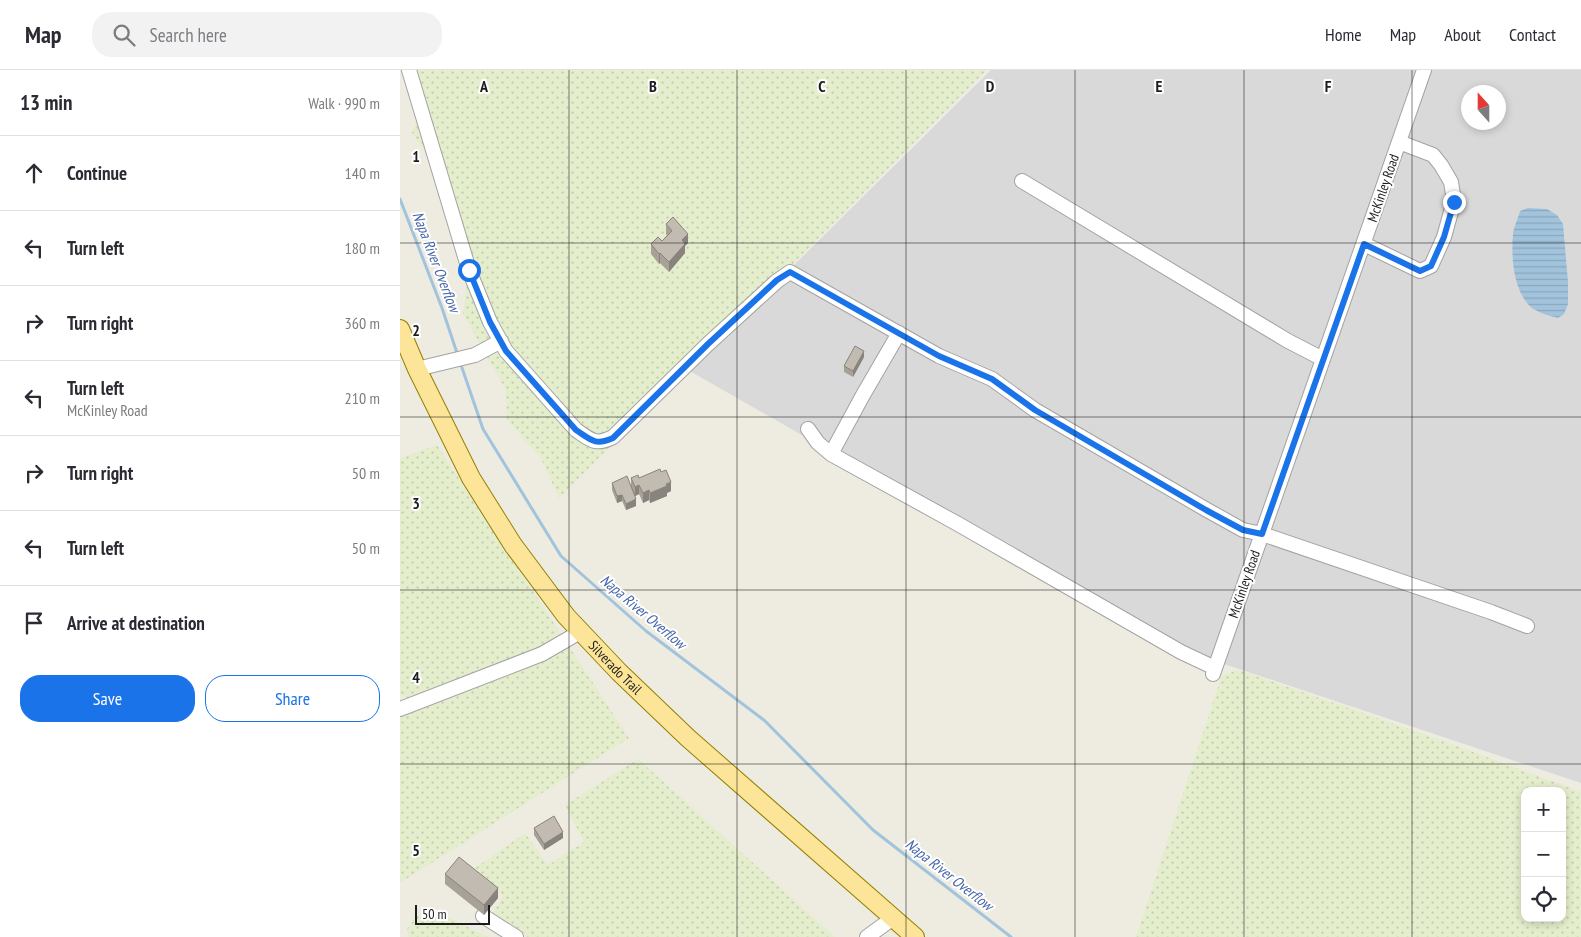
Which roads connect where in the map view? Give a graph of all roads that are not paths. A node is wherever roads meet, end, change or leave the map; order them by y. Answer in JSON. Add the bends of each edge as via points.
{"nodes":[{"id":1,"x":409,"y":70,"type":"edge"},
{"id":2,"x":1424,"y":70,"type":"edge"},
{"id":3,"x":1399,"y":142,"type":"junction"},
{"id":4,"x":1022,"y":182,"type":"dead end"},
{"id":5,"x":1364,"y":244,"type":"junction"},
{"id":6,"x":400,"y":330,"type":"edge"},
{"id":7,"x":899,"y":333,"type":"junction"},
{"id":8,"x":501,"y":341,"type":"junction"},
{"id":9,"x":1323,"y":359,"type":"junction"},
{"id":10,"x":417,"y":369,"type":"junction"},
{"id":11,"x":808,"y":429,"type":"dead end"},
{"id":12,"x":831,"y":454,"type":"junction"},
{"id":13,"x":1262,"y":534,"type":"junction"},
{"id":14,"x":1527,"y":626,"type":"dead end"},
{"id":15,"x":580,"y":632,"type":"junction"},
{"id":16,"x":400,"y":709,"type":"edge"},
{"id":17,"x":483,"y":916,"type":"dead end"},
{"id":18,"x":893,"y":918,"type":"junction"},
{"id":19,"x":516,"y":937,"type":"edge"},
{"id":20,"x":867,"y":937,"type":"edge"},
{"id":21,"x":915,"y":937,"type":"edge"}],
"edges":[{"from":1,"to":8,"type":"street","via":[[469,270]]},
{"from":2,"to":3,"type":"street","name":"McKinley Road"},
{"from":3,"to":5,"type":"street","name":"McKinley Road"},
{"from":3,"to":5,"type":"street","via":[[1433,155],[1451,182],[1454,202],[1444,237],[1431,266],[1420,271]]},
{"from":4,"to":9,"type":"street"},
{"from":5,"to":9,"type":"street","name":"McKinley Road"},
{"from":6,"to":10,"type":"main road","name":"Silverado Trail"},
{"from":7,"to":8,"type":"street","via":[[790,272],[777,280],[708,344],[613,438],[602,443],[590,440],[576,430],[506,351]]},
{"from":7,"to":12,"type":"street"},
{"from":7,"to":13,"type":"street","via":[[939,356],[992,379],[1035,410],[1206,510],[1243,530]]},
{"from":8,"to":10,"type":"street","via":[[475,355]]},
{"from":9,"to":13,"type":"street","name":"McKinley Road"},
{"from":10,"to":15,"type":"main road","name":"Silverado Trail","via":[[470,478],[513,545]]},
{"from":11,"to":12,"type":"street","via":[[818,444]]},
{"from":12,"to":13,"type":"street","name":"McKinley Road","via":[[1214,671]]},
{"from":13,"to":14,"type":"street"},
{"from":15,"to":16,"type":"street","via":[[542,654]]},
{"from":15,"to":18,"type":"main road","name":"Silverado Trail","via":[[688,738]]},
{"from":17,"to":19,"type":"street"},
{"from":18,"to":20,"type":"street"},
{"from":18,"to":21,"type":"main road","name":"Silverado Trail"}]}
